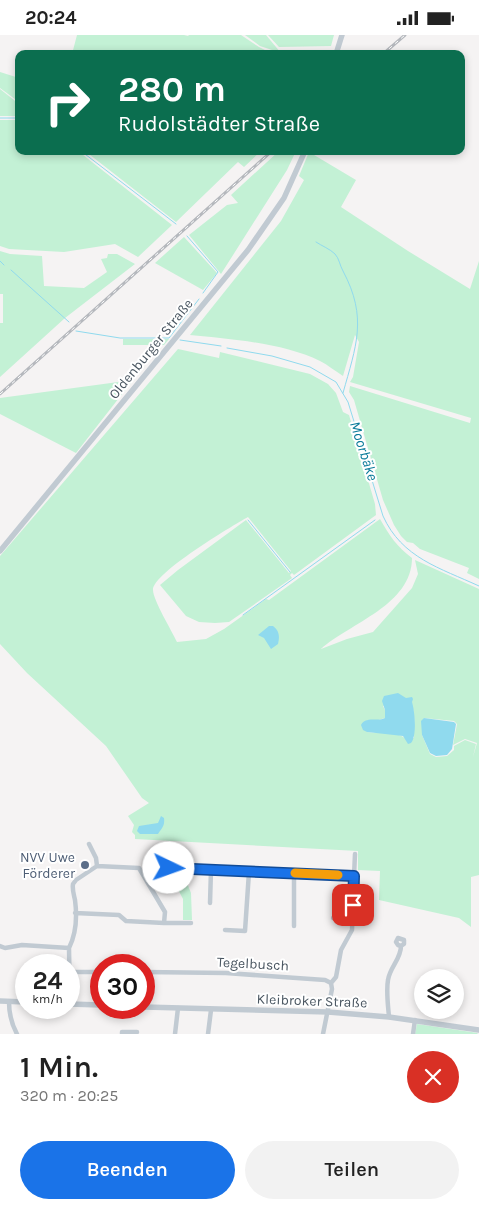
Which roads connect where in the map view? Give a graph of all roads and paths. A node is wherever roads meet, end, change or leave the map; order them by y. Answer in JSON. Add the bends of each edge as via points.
{"nodes":[{"id":1,"x":342,"y":35,"type":"edge"},
{"id":2,"x":337,"y":50,"type":"edge"},
{"id":3,"x":303,"y":155,"type":"edge"},
{"id":4,"x":0,"y":551,"type":"edge"},
{"id":5,"x":89,"y":844,"type":"dead end"},
{"id":6,"x":159,"y":849,"type":"dead end"},
{"id":7,"x":355,"y":854,"type":"dead end"},
{"id":8,"x":97,"y":866,"type":"junction"},
{"id":9,"x":211,"y":870,"type":"junction"},
{"id":10,"x":249,"y":872,"type":"junction"},
{"id":11,"x":294,"y":873,"type":"junction"},
{"id":12,"x":354,"y":876,"type":"junction"},
{"id":13,"x":210,"y":903,"type":"dead end"},
{"id":14,"x":75,"y":913,"type":"junction"},
{"id":15,"x":333,"y":918,"type":"dead end"},
{"id":16,"x":353,"y":919,"type":"junction"},
{"id":17,"x":164,"y":923,"type":"junction"},
{"id":18,"x":191,"y":923,"type":"dead end"},
{"id":19,"x":294,"y":926,"type":"dead end"},
{"id":20,"x":225,"y":930,"type":"dead end"},
{"id":21,"x":0,"y":946,"type":"edge"},
{"id":22,"x":401,"y":946,"type":"dead end"},
{"id":23,"x":69,"y":948,"type":"junction"},
{"id":24,"x":69,"y":954,"type":"edge"},
{"id":25,"x":155,"y":972,"type":"edge"},
{"id":26,"x":331,"y":983,"type":"junction"},
{"id":27,"x":0,"y":1001,"type":"edge"},
{"id":28,"x":9,"y":1002,"type":"junction"},
{"id":29,"x":15,"y":1002,"type":"edge"},
{"id":30,"x":155,"y":1007,"type":"edge"},
{"id":31,"x":178,"y":1008,"type":"junction"},
{"id":32,"x":211,"y":1010,"type":"junction"},
{"id":33,"x":328,"y":1012,"type":"junction"},
{"id":34,"x":388,"y":1017,"type":"junction"},
{"id":35,"x":415,"y":1020,"type":"junction"},
{"id":36,"x":479,"y":1030,"type":"edge"},
{"id":37,"x":137,"y":1032,"type":"dead end"},
{"id":38,"x":16,"y":1034,"type":"edge"},
{"id":39,"x":122,"y":1034,"type":"edge"},
{"id":40,"x":176,"y":1034,"type":"edge"},
{"id":41,"x":208,"y":1034,"type":"edge"},
{"id":42,"x":323,"y":1034,"type":"edge"},
{"id":43,"x":413,"y":1034,"type":"edge"}],
"edges":[{"from":1,"to":2,"type":"street"},
{"from":3,"to":4,"type":"street","name":"Oldenburger Straße","via":[[284,198],[248,250]]},
{"from":5,"to":8,"type":"street"},
{"from":6,"to":9,"type":"street","via":[[169,868]]},
{"from":7,"to":12,"type":"street"},
{"from":8,"to":14,"type":"street","via":[[73,884]]},
{"from":8,"to":17,"type":"street","via":[[138,868],[165,912]]},
{"from":9,"to":10,"type":"street"},
{"from":9,"to":13,"type":"street"},
{"from":10,"to":11,"type":"street"},
{"from":10,"to":20,"type":"street","via":[[245,931]]},
{"from":11,"to":12,"type":"street"},
{"from":11,"to":19,"type":"street"},
{"from":12,"to":16,"type":"street"},
{"from":14,"to":17,"type":"street","via":[[119,915],[126,921]]},
{"from":14,"to":23,"type":"street","via":[[74,939]]},
{"from":15,"to":16,"type":"street"},
{"from":16,"to":26,"type":"street","via":[[352,930],[341,950],[336,977]]},
{"from":17,"to":18,"type":"street"},
{"from":21,"to":23,"type":"street"},
{"from":22,"to":34,"type":"street","via":[[388,980]]},
{"from":23,"to":24,"type":"street"},
{"from":25,"to":26,"type":"street","name":"Tegelbusch","via":[[226,973]]},
{"from":26,"to":33,"type":"street"},
{"from":27,"to":28,"type":"street"},
{"from":28,"to":29,"type":"street"},
{"from":28,"to":38,"type":"street"},
{"from":30,"to":31,"type":"street","name":"Kleibroker Straße"},
{"from":31,"to":32,"type":"street","name":"Kleibroker Straße"},
{"from":31,"to":40,"type":"street"},
{"from":32,"to":33,"type":"street","name":"Kleibroker Straße"},
{"from":32,"to":41,"type":"street"},
{"from":33,"to":34,"type":"street","name":"Kleibroker Straße"},
{"from":33,"to":42,"type":"street"},
{"from":34,"to":35,"type":"street","name":"Kleibroker Straße"},
{"from":35,"to":36,"type":"street","name":"Kleibroker Straße"},
{"from":35,"to":43,"type":"street"},
{"from":37,"to":39,"type":"street","via":[[122,1031]]}]}
